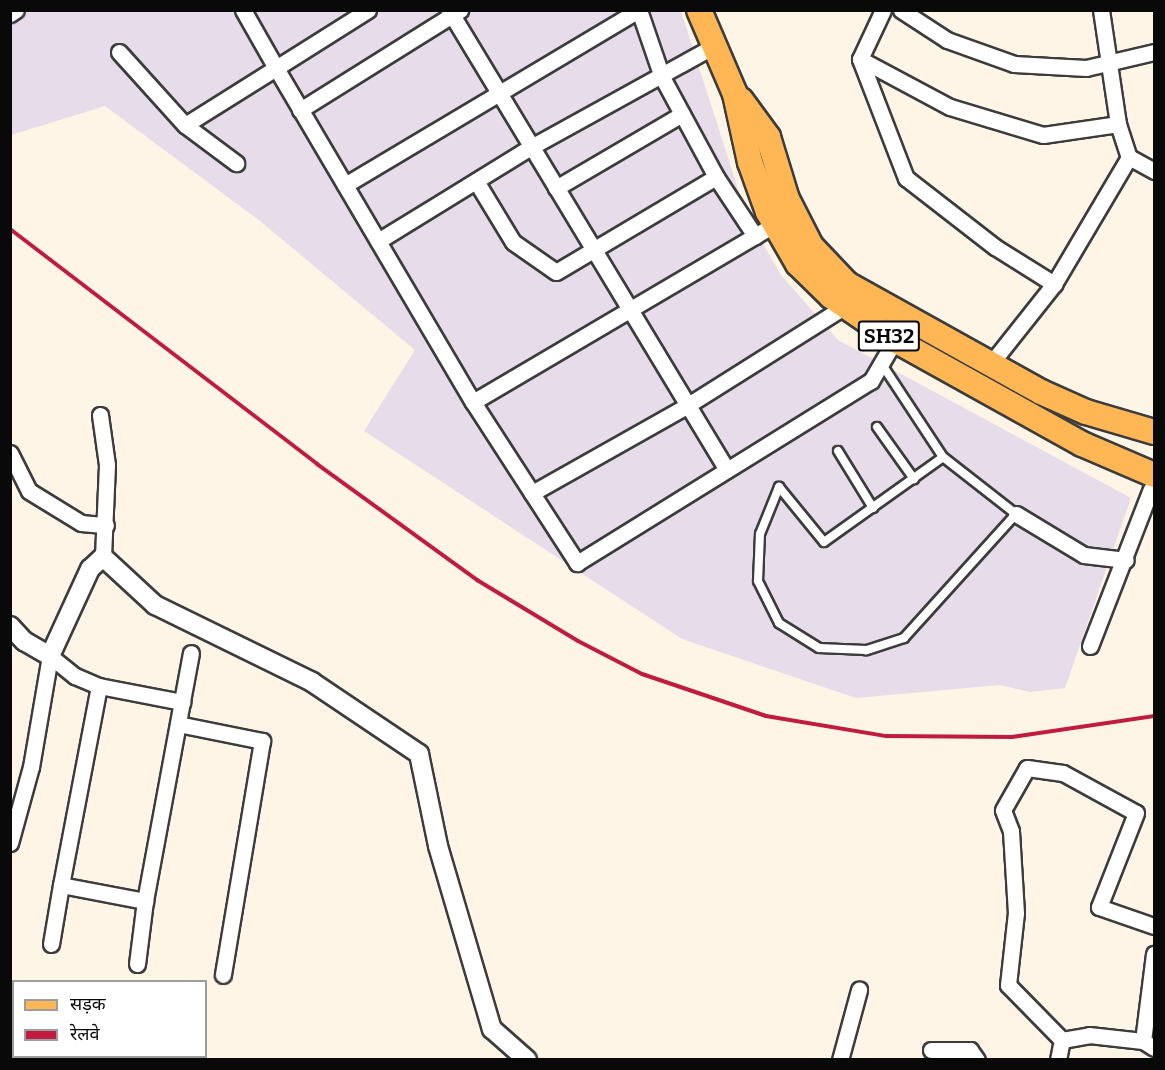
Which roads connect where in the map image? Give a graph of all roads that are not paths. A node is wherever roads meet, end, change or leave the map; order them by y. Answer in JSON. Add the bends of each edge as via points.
{"nodes":[{"id":1,"x":16,"y":10,"type":"edge"},
{"id":2,"x":243,"y":10,"type":"edge"},
{"id":3,"x":368,"y":10,"type":"edge"},
{"id":4,"x":639,"y":10,"type":"edge"},
{"id":5,"x":699,"y":10,"type":"edge"},
{"id":6,"x":883,"y":10,"type":"edge"},
{"id":7,"x":901,"y":10,"type":"edge"},
{"id":8,"x":1101,"y":10,"type":"edge"},
{"id":9,"x":454,"y":12,"type":"edge"},
{"id":10,"x":10,"y":14,"type":"edge"},
{"id":11,"x":714,"y":46,"type":"junction"},
{"id":12,"x":119,"y":52,"type":"dead end"},
{"id":13,"x":1155,"y":52,"type":"edge"},
{"id":14,"x":860,"y":58,"type":"junction"},
{"id":15,"x":1110,"y":64,"type":"junction"},
{"id":16,"x":276,"y":68,"type":"junction"},
{"id":17,"x":662,"y":77,"type":"junction"},
{"id":18,"x":498,"y":93,"type":"junction"},
{"id":19,"x":735,"y":93,"type":"junction"},
{"id":20,"x":300,"y":110,"type":"junction"},
{"id":21,"x":682,"y":114,"type":"junction"},
{"id":22,"x":1118,"y":124,"type":"junction"},
{"id":23,"x":185,"y":125,"type":"junction"},
{"id":24,"x":531,"y":147,"type":"junction"},
{"id":25,"x":1129,"y":157,"type":"junction"},
{"id":26,"x":236,"y":163,"type":"dead end"},
{"id":27,"x":1155,"y":171,"type":"edge"},
{"id":28,"x":716,"y":177,"type":"junction"},
{"id":29,"x":476,"y":181,"type":"junction"},
{"id":30,"x":345,"y":185,"type":"junction"},
{"id":31,"x":556,"y":188,"type":"junction"},
{"id":32,"x":765,"y":230,"type":"junction"},
{"id":33,"x":378,"y":241,"type":"junction"},
{"id":34,"x":593,"y":249,"type":"junction"},
{"id":35,"x":1054,"y":284,"type":"junction"},
{"id":36,"x":845,"y":306,"type":"junction"},
{"id":37,"x":629,"y":309,"type":"junction"},
{"id":38,"x":895,"y":340,"type":"junction"},
{"id":39,"x":881,"y":363,"type":"junction"},
{"id":40,"x":989,"y":366,"type":"junction"},
{"id":41,"x":473,"y":402,"type":"junction"},
{"id":42,"x":688,"y":405,"type":"junction"},
{"id":43,"x":100,"y":415,"type":"dead end"},
{"id":44,"x":877,"y":427,"type":"dead end"},
{"id":45,"x":1155,"y":432,"type":"edge"},
{"id":46,"x":838,"y":451,"type":"dead end"},
{"id":47,"x":10,"y":453,"type":"edge"},
{"id":48,"x":943,"y":457,"type":"junction"},
{"id":49,"x":727,"y":470,"type":"junction"},
{"id":50,"x":914,"y":479,"type":"junction"},
{"id":51,"x":1153,"y":486,"type":"edge"},
{"id":52,"x":532,"y":493,"type":"junction"},
{"id":53,"x":873,"y":508,"type":"junction"},
{"id":54,"x":1016,"y":514,"type":"junction"},
{"id":55,"x":106,"y":525,"type":"junction"},
{"id":56,"x":102,"y":557,"type":"junction"},
{"id":57,"x":1126,"y":560,"type":"junction"},
{"id":58,"x":10,"y":626,"type":"edge"},
{"id":59,"x":1090,"y":646,"type":"dead end"},
{"id":60,"x":191,"y":653,"type":"dead end"},
{"id":61,"x":50,"y":656,"type":"junction"},
{"id":62,"x":99,"y":686,"type":"junction"},
{"id":63,"x":182,"y":702,"type":"junction"},
{"id":64,"x":178,"y":724,"type":"junction"},
{"id":65,"x":10,"y":843,"type":"edge"},
{"id":66,"x":61,"y":885,"type":"junction"},
{"id":67,"x":145,"y":901,"type":"junction"},
{"id":68,"x":1155,"y":926,"type":"edge"},
{"id":69,"x":51,"y":944,"type":"dead end"},
{"id":70,"x":1155,"y":954,"type":"edge"},
{"id":71,"x":137,"y":963,"type":"dead end"},
{"id":72,"x":223,"y":975,"type":"dead end"},
{"id":73,"x":860,"y":990,"type":"dead end"},
{"id":74,"x":1062,"y":1040,"type":"junction"},
{"id":75,"x":1149,"y":1044,"type":"edge"},
{"id":76,"x":931,"y":1050,"type":"dead end"},
{"id":77,"x":527,"y":1059,"type":"edge"},
{"id":78,"x":840,"y":1059,"type":"edge"},
{"id":79,"x":977,"y":1059,"type":"edge"},
{"id":80,"x":1058,"y":1059,"type":"edge"}],
"edges":[{"from":1,"to":10,"type":"street"},
{"from":2,"to":16,"type":"street"},
{"from":3,"to":16,"type":"street"},
{"from":4,"to":17,"type":"street"},
{"from":4,"to":18,"type":"street"},
{"from":5,"to":11,"type":"main road","number":"SH32"},
{"from":6,"to":14,"type":"street"},
{"from":7,"to":15,"type":"street","via":[[947,40],[991,58],[1062,69]]},
{"from":8,"to":15,"type":"street"},
{"from":9,"to":18,"type":"street"},
{"from":9,"to":20,"type":"street"},
{"from":11,"to":17,"type":"street"},
{"from":11,"to":19,"type":"main road","number":"SH32"},
{"from":12,"to":23,"type":"street"},
{"from":13,"to":15,"type":"street"},
{"from":14,"to":22,"type":"street","via":[[950,107],[1043,135]]},
{"from":14,"to":35,"type":"street","via":[[906,178],[995,247]]},
{"from":15,"to":22,"type":"street"},
{"from":16,"to":20,"type":"street"},
{"from":16,"to":23,"type":"street"},
{"from":17,"to":21,"type":"street"},
{"from":17,"to":24,"type":"street"},
{"from":18,"to":24,"type":"street"},
{"from":18,"to":30,"type":"street"},
{"from":19,"to":32,"type":"main road","number":"SH32"},
{"from":19,"to":40,"type":"main road","number":"SH32","via":[[768,137],[787,199],[811,246],[847,284]]},
{"from":20,"to":30,"type":"street"},
{"from":21,"to":28,"type":"street"},
{"from":21,"to":31,"type":"street"},
{"from":22,"to":25,"type":"street"},
{"from":23,"to":26,"type":"street"},
{"from":24,"to":29,"type":"street"},
{"from":24,"to":31,"type":"street"},
{"from":25,"to":27,"type":"street"},
{"from":25,"to":35,"type":"street"},
{"from":28,"to":32,"type":"street"},
{"from":28,"to":34,"type":"street"},
{"from":29,"to":33,"type":"street"},
{"from":29,"to":34,"type":"street","via":[[513,242],[551,272]]},
{"from":30,"to":33,"type":"street"},
{"from":31,"to":34,"type":"street"},
{"from":32,"to":36,"type":"main road","number":"SH32"},
{"from":32,"to":37,"type":"street"},
{"from":33,"to":41,"type":"street"},
{"from":34,"to":37,"type":"street"},
{"from":35,"to":40,"type":"street"},
{"from":36,"to":38,"type":"main road","number":"SH32"},
{"from":36,"to":42,"type":"street"},
{"from":37,"to":41,"type":"street"},
{"from":37,"to":42,"type":"street"},
{"from":38,"to":39,"type":"street"},
{"from":38,"to":51,"type":"main road","number":"SH32","via":[[1127,465]]},
{"from":39,"to":48,"type":"lane"},
{"from":39,"to":49,"type":"street","via":[[871,381]]},
{"from":40,"to":45,"type":"main road","number":"SH32","via":[[1086,412]]},
{"from":41,"to":52,"type":"street"},
{"from":42,"to":49,"type":"street"},
{"from":42,"to":52,"type":"street"},
{"from":43,"to":55,"type":"street","via":[[107,465]]},
{"from":44,"to":50,"type":"lane"},
{"from":46,"to":53,"type":"lane"},
{"from":47,"to":55,"type":"street","via":[[29,491],[81,523]]},
{"from":48,"to":50,"type":"lane"},
{"from":48,"to":54,"type":"lane"},
{"from":49,"to":52,"type":"street","via":[[577,563]]},
{"from":50,"to":53,"type":"lane"},
{"from":51,"to":57,"type":"street"},
{"from":53,"to":54,"type":"lane","via":[[825,542],[779,487],[760,534],[758,580],[779,623],[819,648],[866,651],[904,638]]},
{"from":54,"to":57,"type":"street","via":[[1084,555]]},
{"from":55,"to":56,"type":"street"},
{"from":56,"to":61,"type":"street","via":[[90,569]]},
{"from":56,"to":77,"type":"street","via":[[155,605],[312,682],[420,754],[438,846],[492,1029]]},
{"from":57,"to":59,"type":"street"},
{"from":58,"to":61,"type":"street","via":[[24,641]]},
{"from":60,"to":63,"type":"street"},
{"from":61,"to":62,"type":"street","via":[[75,676]]},
{"from":61,"to":65,"type":"street","via":[[31,767]]},
{"from":62,"to":63,"type":"street"},
{"from":62,"to":66,"type":"street"},
{"from":63,"to":64,"type":"street"},
{"from":64,"to":67,"type":"street"},
{"from":64,"to":72,"type":"street","via":[[262,741]]},
{"from":66,"to":67,"type":"street"},
{"from":66,"to":69,"type":"street"},
{"from":67,"to":71,"type":"street"},
{"from":68,"to":74,"type":"street","via":[[1099,907],[1136,813],[1063,773],[1027,768],[1003,810],[1011,831],[1016,913],[1008,985]]},
{"from":70,"to":75,"type":"street"},
{"from":73,"to":78,"type":"street"},
{"from":74,"to":75,"type":"street","via":[[1089,1035]]},
{"from":74,"to":80,"type":"street"},
{"from":76,"to":79,"type":"street","via":[[970,1050]]}]}
